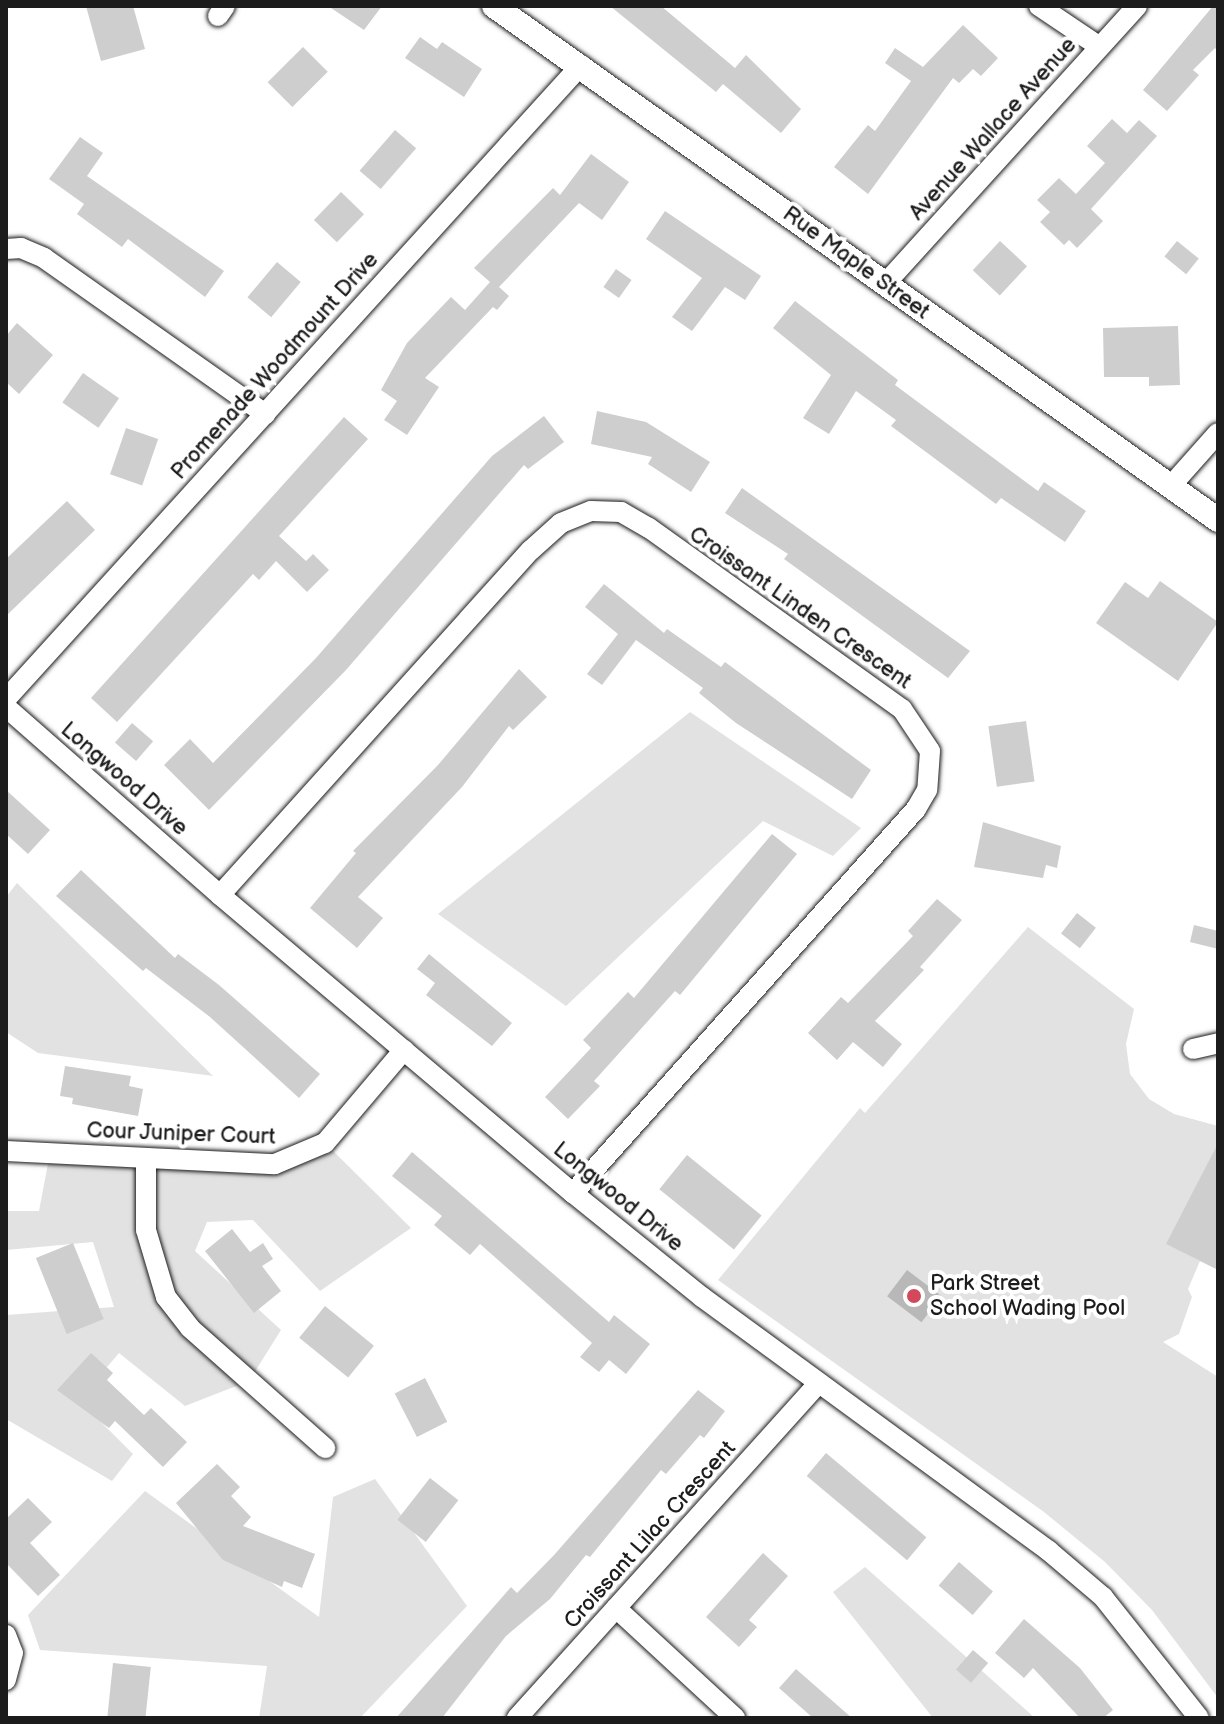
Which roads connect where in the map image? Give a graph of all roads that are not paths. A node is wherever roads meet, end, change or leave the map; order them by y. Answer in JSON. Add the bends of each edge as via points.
{"nodes":[{"id":1,"x":494,"y":6,"type":"edge"},
{"id":2,"x":1039,"y":6,"type":"edge"},
{"id":3,"x":1137,"y":6,"type":"edge"},
{"id":4,"x":1100,"y":47,"type":"junction"},
{"id":5,"x":581,"y":65,"type":"junction"},
{"id":6,"x":6,"y":249,"type":"edge"},
{"id":7,"x":885,"y":284,"type":"junction"},
{"id":8,"x":265,"y":414,"type":"junction"},
{"id":9,"x":1218,"y":433,"type":"edge"},
{"id":10,"x":1170,"y":487,"type":"junction"},
{"id":11,"x":1218,"y":520,"type":"edge"},
{"id":12,"x":6,"y":699,"type":"edge"},
{"id":13,"x":6,"y":707,"type":"edge"},
{"id":14,"x":220,"y":895,"type":"junction"},
{"id":15,"x":1218,"y":1043,"type":"edge"},
{"id":16,"x":1193,"y":1049,"type":"dead end"},
{"id":17,"x":404,"y":1050,"type":"junction"},
{"id":18,"x":6,"y":1151,"type":"edge"},
{"id":19,"x":146,"y":1158,"type":"junction"},
{"id":20,"x":573,"y":1193,"type":"junction"},
{"id":21,"x":819,"y":1383,"type":"junction"},
{"id":22,"x":325,"y":1448,"type":"dead end"},
{"id":23,"x":616,"y":1608,"type":"junction"},
{"id":24,"x":6,"y":1635,"type":"edge"},
{"id":25,"x":6,"y":1680,"type":"edge"},
{"id":26,"x":517,"y":1718,"type":"edge"},
{"id":27,"x":735,"y":1718,"type":"edge"},
{"id":28,"x":1199,"y":1718,"type":"edge"}],
"edges":[{"from":1,"to":5,"type":"street","name":"Rue Maple Street"},
{"from":2,"to":4,"type":"street"},
{"from":3,"to":4,"type":"street","name":"Avenue Wallace Avenue"},
{"from":4,"to":7,"type":"street","name":"Avenue Wallace Avenue"},
{"from":5,"to":7,"type":"street","name":"Rue Maple Street"},
{"from":5,"to":8,"type":"street","name":"Promenade Woodmount Drive"},
{"from":6,"to":8,"type":"street","via":[[21,248],[44,258]]},
{"from":7,"to":10,"type":"street","name":"Rue Maple Street"},
{"from":8,"to":12,"type":"street","name":"Promenade Woodmount Drive"},
{"from":9,"to":10,"type":"street"},
{"from":10,"to":11,"type":"street","name":"Rue Maple Street"},
{"from":13,"to":14,"type":"street","name":"Longwood Drive"},
{"from":14,"to":17,"type":"street","name":"Longwood Drive"},
{"from":14,"to":20,"type":"street","name":"Croissant Linden Crescent","via":[[531,550],[561,523],[591,511],[621,512],[649,528],[902,709],[930,751],[927,790],[916,809]]},
{"from":15,"to":16,"type":"street"},
{"from":17,"to":19,"type":"street","name":"Cour Juniper Court","via":[[344,1124],[302,1156],[275,1164]]},
{"from":17,"to":20,"type":"street","name":"Longwood Drive"},
{"from":18,"to":19,"type":"street","name":"Cour Juniper Court"},
{"from":19,"to":22,"type":"street","via":[[146,1230],[166,1297],[190,1328]]},
{"from":20,"to":21,"type":"street","name":"Longwood Drive"},
{"from":21,"to":23,"type":"street","name":"Croissant Lilac Crescent"},
{"from":21,"to":28,"type":"street","name":"Longwood Drive","via":[[1049,1551],[1103,1597]]},
{"from":23,"to":26,"type":"street","name":"Croissant Lilac Crescent"},
{"from":23,"to":27,"type":"street"},
{"from":24,"to":25,"type":"street","via":[[13,1653]]}]}
